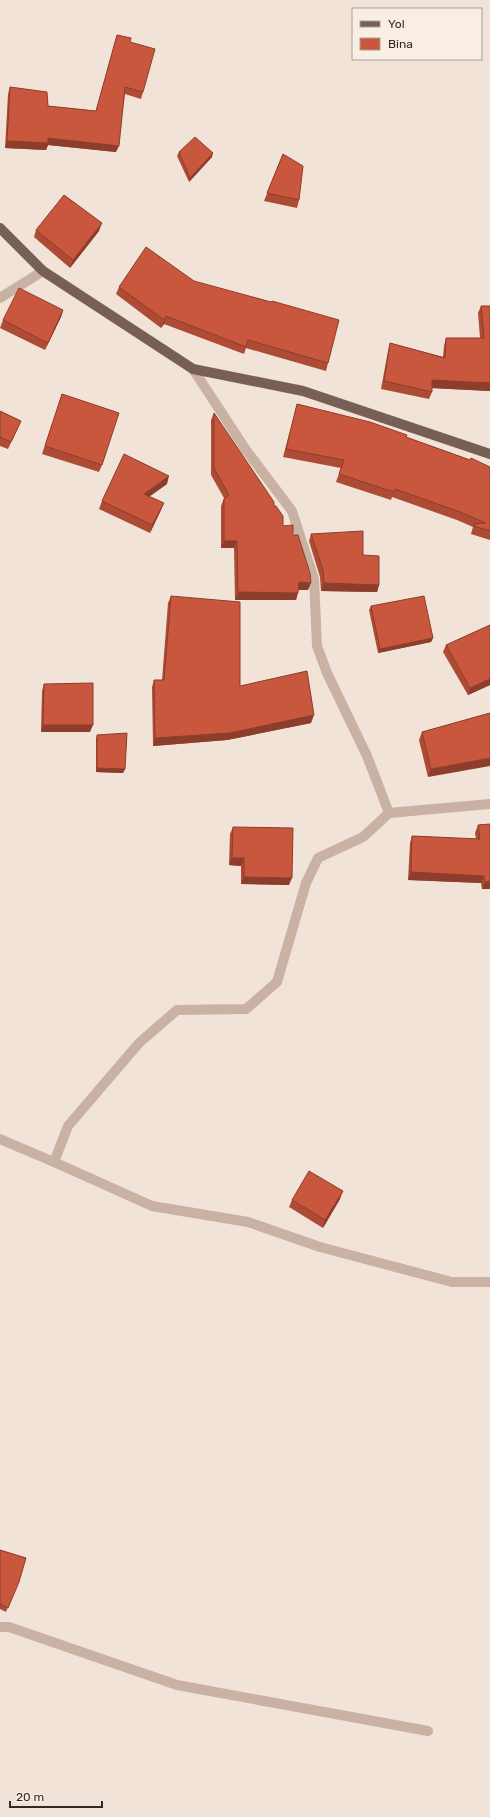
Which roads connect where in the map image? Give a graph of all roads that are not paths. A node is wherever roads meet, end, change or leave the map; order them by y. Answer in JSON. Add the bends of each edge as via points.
{"nodes":[{"id":1,"x":0,"y":228,"type":"edge"},
{"id":2,"x":43,"y":271,"type":"junction"},
{"id":3,"x":0,"y":298,"type":"edge"},
{"id":4,"x":193,"y":369,"type":"junction"},
{"id":5,"x":490,"y":454,"type":"edge"},
{"id":6,"x":490,"y":804,"type":"edge"},
{"id":7,"x":389,"y":813,"type":"junction"},
{"id":8,"x":0,"y":1139,"type":"edge"},
{"id":9,"x":54,"y":1162,"type":"junction"},
{"id":10,"x":490,"y":1282,"type":"edge"},
{"id":11,"x":0,"y":1627,"type":"edge"},
{"id":12,"x":428,"y":1731,"type":"dead end"}],
"edges":[{"from":1,"to":2,"type":"main road"},
{"from":2,"to":3,"type":"street"},
{"from":2,"to":4,"type":"main road"},
{"from":4,"to":5,"type":"main road","via":[[303,391]]},
{"from":4,"to":7,"type":"street","via":[[246,450],[292,511],[314,579],[317,646],[327,673],[367,756]]},
{"from":6,"to":7,"type":"street"},
{"from":7,"to":9,"type":"street","via":[[362,837],[318,858],[306,883],[277,982],[246,1009],[177,1010],[139,1043],[68,1126]]},
{"from":8,"to":9,"type":"street"},
{"from":9,"to":10,"type":"street","via":[[152,1206],[248,1222],[320,1247],[452,1282]]},
{"from":11,"to":12,"type":"street","via":[[9,1627],[177,1685]]}]}
